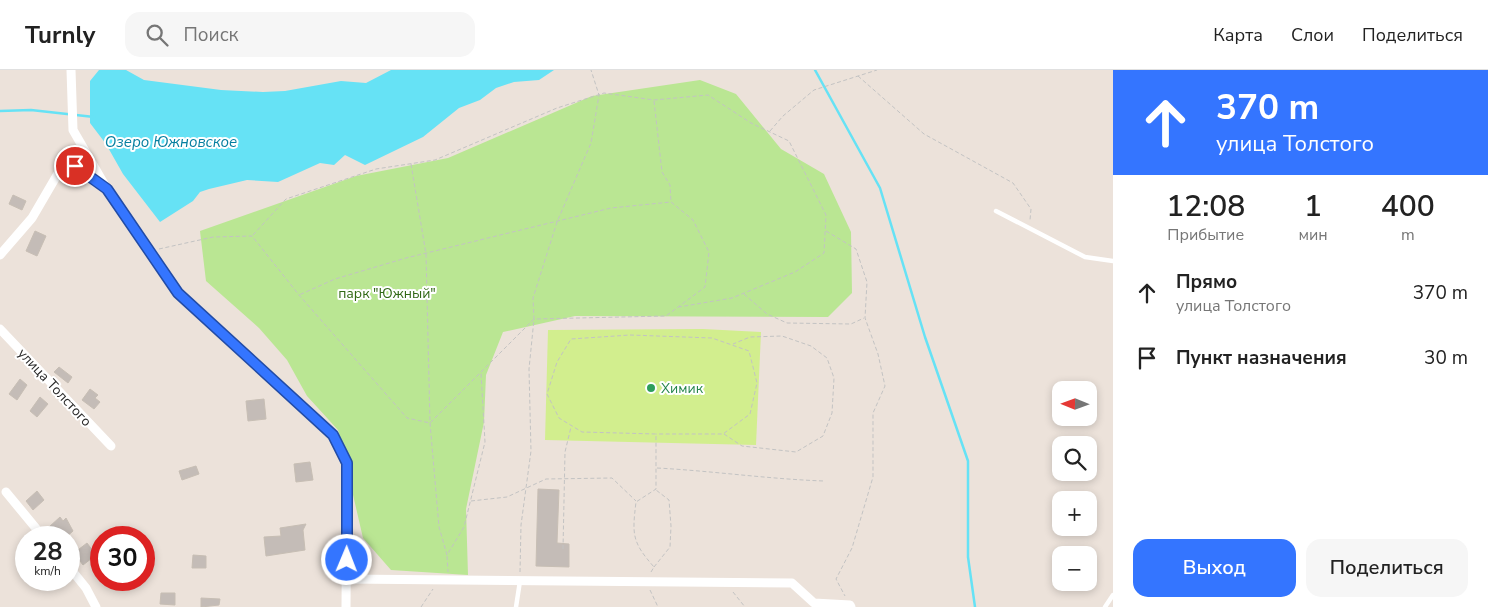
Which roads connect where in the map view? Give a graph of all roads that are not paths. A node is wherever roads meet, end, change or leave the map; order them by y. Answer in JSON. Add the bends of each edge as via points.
{"nodes":[{"id":1,"x":71,"y":70,"type":"edge"},
{"id":2,"x":107,"y":189,"type":"junction"},
{"id":3,"x":996,"y":211,"type":"dead end"},
{"id":4,"x":0,"y":255,"type":"edge"},
{"id":5,"x":1113,"y":261,"type":"edge"},
{"id":6,"x":0,"y":329,"type":"edge"},
{"id":7,"x":111,"y":446,"type":"dead end"},
{"id":8,"x":6,"y":492,"type":"dead end"},
{"id":9,"x":34,"y":526,"type":"edge"},
{"id":10,"x":346,"y":579,"type":"junction"},
{"id":11,"x":520,"y":580,"type":"junction"},
{"id":12,"x":80,"y":581,"type":"edge"},
{"id":13,"x":1113,"y":595,"type":"edge"},
{"id":14,"x":850,"y":606,"type":"edge"},
{"id":15,"x":96,"y":607,"type":"edge"},
{"id":16,"x":346,"y":607,"type":"edge"},
{"id":17,"x":516,"y":607,"type":"edge"},
{"id":18,"x":1105,"y":607,"type":"edge"}],
"edges":[{"from":1,"to":2,"type":"street","via":[[73,130]]},
{"from":2,"to":4,"type":"street","via":[[75,166],[60,170],[32,218]]},
{"from":2,"to":10,"type":"street","via":[[178,293],[333,435],[347,463]]},
{"from":3,"to":5,"type":"lane","via":[[1085,257]]},
{"from":6,"to":7,"type":"street","name":"улица Толстого"},
{"from":8,"to":9,"type":"street"},
{"from":10,"to":11,"type":"street"},
{"from":10,"to":16,"type":"street"},
{"from":11,"to":14,"type":"street","via":[[792,583],[814,603]]},
{"from":11,"to":17,"type":"lane"},
{"from":12,"to":15,"type":"street"},
{"from":13,"to":18,"type":"lane"}]}
